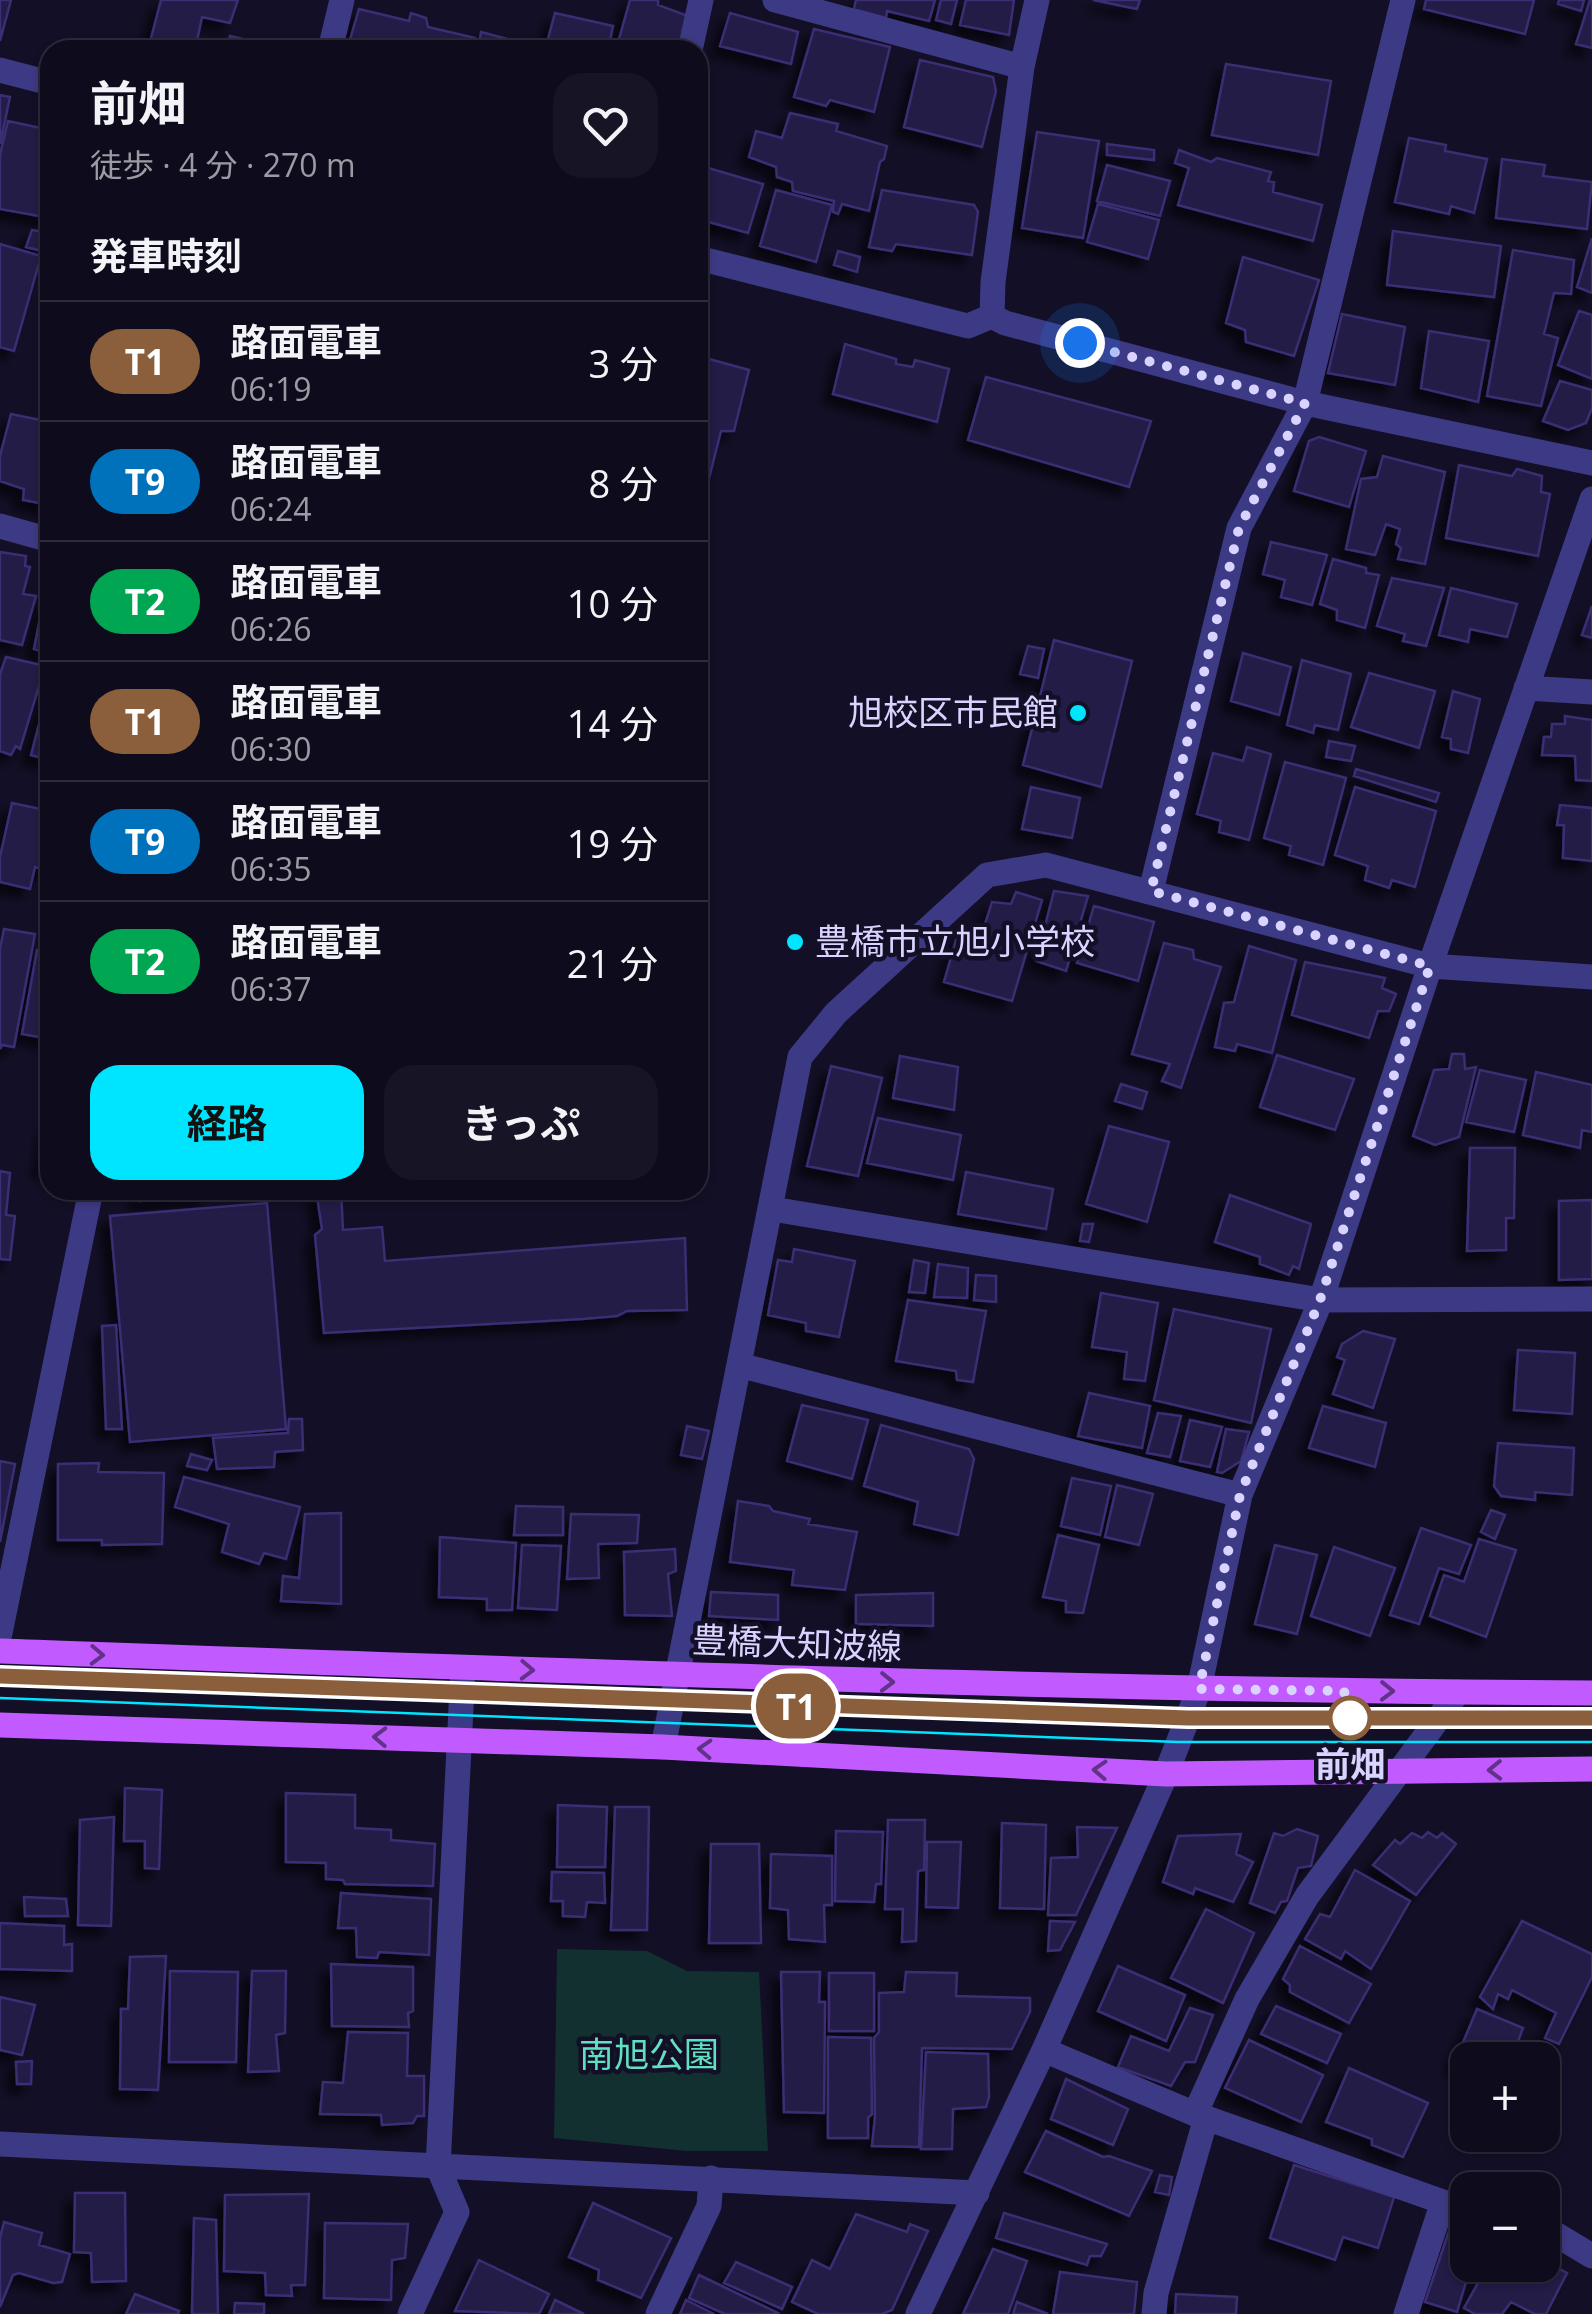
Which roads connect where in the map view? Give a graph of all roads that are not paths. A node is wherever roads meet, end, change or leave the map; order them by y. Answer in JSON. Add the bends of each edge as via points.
{"nodes":[{"id":1,"x":342,"y":0,"type":"edge"},
{"id":2,"x":702,"y":0,"type":"edge"},
{"id":3,"x":775,"y":0,"type":"edge"},
{"id":4,"x":1036,"y":0,"type":"edge"},
{"id":5,"x":1403,"y":0,"type":"edge"},
{"id":6,"x":332,"y":40,"type":"edge"},
{"id":7,"x":692,"y":40,"type":"edge"},
{"id":8,"x":1022,"y":68,"type":"junction"},
{"id":9,"x":0,"y":70,"type":"edge"},
{"id":10,"x":40,"y":80,"type":"edge"},
{"id":11,"x":708,"y":261,"type":"edge"},
{"id":12,"x":992,"y":316,"type":"junction"},
{"id":13,"x":1305,"y":403,"type":"junction"},
{"id":14,"x":1592,"y":463,"type":"edge"},
{"id":15,"x":1592,"y":499,"type":"edge"},
{"id":16,"x":0,"y":526,"type":"edge"},
{"id":17,"x":40,"y":537,"type":"edge"},
{"id":18,"x":1526,"y":688,"type":"junction"},
{"id":19,"x":1592,"y":692,"type":"edge"},
{"id":20,"x":1151,"y":891,"type":"junction"},
{"id":21,"x":1430,"y":966,"type":"junction"},
{"id":22,"x":1592,"y":977,"type":"edge"},
{"id":23,"x":89,"y":1200,"type":"edge"},
{"id":24,"x":772,"y":1209,"type":"junction"},
{"id":25,"x":1592,"y":1299,"type":"edge"},
{"id":26,"x":1320,"y":1300,"type":"junction"},
{"id":27,"x":739,"y":1365,"type":"junction"},
{"id":28,"x":1240,"y":1495,"type":"junction"},
{"id":29,"x":0,"y":1633,"type":"edge"},
{"id":30,"x":0,"y":1651,"type":"edge"},
{"id":31,"x":463,"y":1668,"type":"junction"},
{"id":32,"x":677,"y":1676,"type":"junction"},
{"id":33,"x":1199,"y":1689,"type":"junction"},
{"id":34,"x":1458,"y":1692,"type":"junction"},
{"id":35,"x":1592,"y":1693,"type":"edge"},
{"id":36,"x":0,"y":1725,"type":"edge"},
{"id":37,"x":459,"y":1740,"type":"junction"},
{"id":38,"x":662,"y":1747,"type":"junction"},
{"id":39,"x":1592,"y":1769,"type":"edge"},
{"id":40,"x":1400,"y":1770,"type":"junction"},
{"id":41,"x":1166,"y":1774,"type":"junction"},
{"id":42,"x":1044,"y":2050,"type":"junction"},
{"id":43,"x":1201,"y":2116,"type":"junction"},
{"id":44,"x":0,"y":2144,"type":"edge"},
{"id":45,"x":438,"y":2167,"type":"junction"},
{"id":46,"x":710,"y":2178,"type":"junction"},
{"id":47,"x":977,"y":2193,"type":"junction"},
{"id":48,"x":1450,"y":2202,"type":"edge"},
{"id":49,"x":1450,"y":2215,"type":"edge"},
{"id":50,"x":1560,"y":2237,"type":"edge"},
{"id":51,"x":1592,"y":2256,"type":"edge"},
{"id":52,"x":410,"y":2314,"type":"edge"},
{"id":53,"x":658,"y":2314,"type":"edge"},
{"id":54,"x":918,"y":2314,"type":"edge"},
{"id":55,"x":1154,"y":2314,"type":"edge"},
{"id":56,"x":1406,"y":2314,"type":"edge"}],
"edges":[{"from":1,"to":6,"type":"street"},
{"from":2,"to":7,"type":"street"},
{"from":3,"to":8,"type":"street"},
{"from":4,"to":8,"type":"street"},
{"from":5,"to":13,"type":"street"},
{"from":8,"to":12,"type":"street"},
{"from":9,"to":10,"type":"street"},
{"from":11,"to":12,"type":"street","via":[[968,326]]},
{"from":12,"to":13,"type":"street"},
{"from":13,"to":14,"type":"street"},
{"from":13,"to":20,"type":"street","via":[[1239,528]]},
{"from":15,"to":18,"type":"street"},
{"from":16,"to":17,"type":"street"},
{"from":18,"to":19,"type":"street"},
{"from":18,"to":21,"type":"street"},
{"from":20,"to":21,"type":"street"},
{"from":20,"to":24,"type":"street","via":[[1046,865],[987,876],[836,1014],[800,1057]]},
{"from":21,"to":22,"type":"street"},
{"from":21,"to":26,"type":"street"},
{"from":23,"to":29,"type":"street"},
{"from":24,"to":26,"type":"street"},
{"from":24,"to":27,"type":"street"},
{"from":25,"to":26,"type":"street"},
{"from":26,"to":28,"type":"street"},
{"from":27,"to":28,"type":"street"},
{"from":27,"to":32,"type":"street"},
{"from":28,"to":33,"type":"street"},
{"from":30,"to":31,"type":"main road","name":"豊橋大知波線","one_way":true},
{"from":31,"to":32,"type":"main road","name":"豊橋大知波線","one_way":true},
{"from":31,"to":37,"type":"street"},
{"from":32,"to":33,"type":"main road","name":"豊橋大知波線","one_way":true},
{"from":32,"to":38,"type":"street"},
{"from":33,"to":34,"type":"main road","name":"豊橋大知波線","one_way":true},
{"from":33,"to":41,"type":"street"},
{"from":34,"to":35,"type":"main road","name":"豊橋大知波線"},
{"from":34,"to":40,"type":"street"},
{"from":37,"to":36,"type":"main road","one_way":true},
{"from":37,"to":38,"type":"main road"},
{"from":37,"to":45,"type":"street"},
{"from":41,"to":38,"type":"main road","one_way":true},
{"from":39,"to":40,"type":"main road","one_way":true},
{"from":40,"to":41,"type":"main road"},
{"from":40,"to":43,"type":"street","via":[[1307,1896],[1247,1999]]},
{"from":41,"to":42,"type":"street"},
{"from":42,"to":43,"type":"street"},
{"from":42,"to":47,"type":"street"},
{"from":43,"to":48,"type":"street"},
{"from":43,"to":55,"type":"street"},
{"from":44,"to":45,"type":"street"},
{"from":45,"to":46,"type":"street"},
{"from":45,"to":52,"type":"street","via":[[457,2212]]},
{"from":46,"to":47,"type":"street"},
{"from":46,"to":53,"type":"street","via":[[709,2206]]},
{"from":47,"to":54,"type":"street"},
{"from":49,"to":56,"type":"street"},
{"from":50,"to":51,"type":"street"}]}
